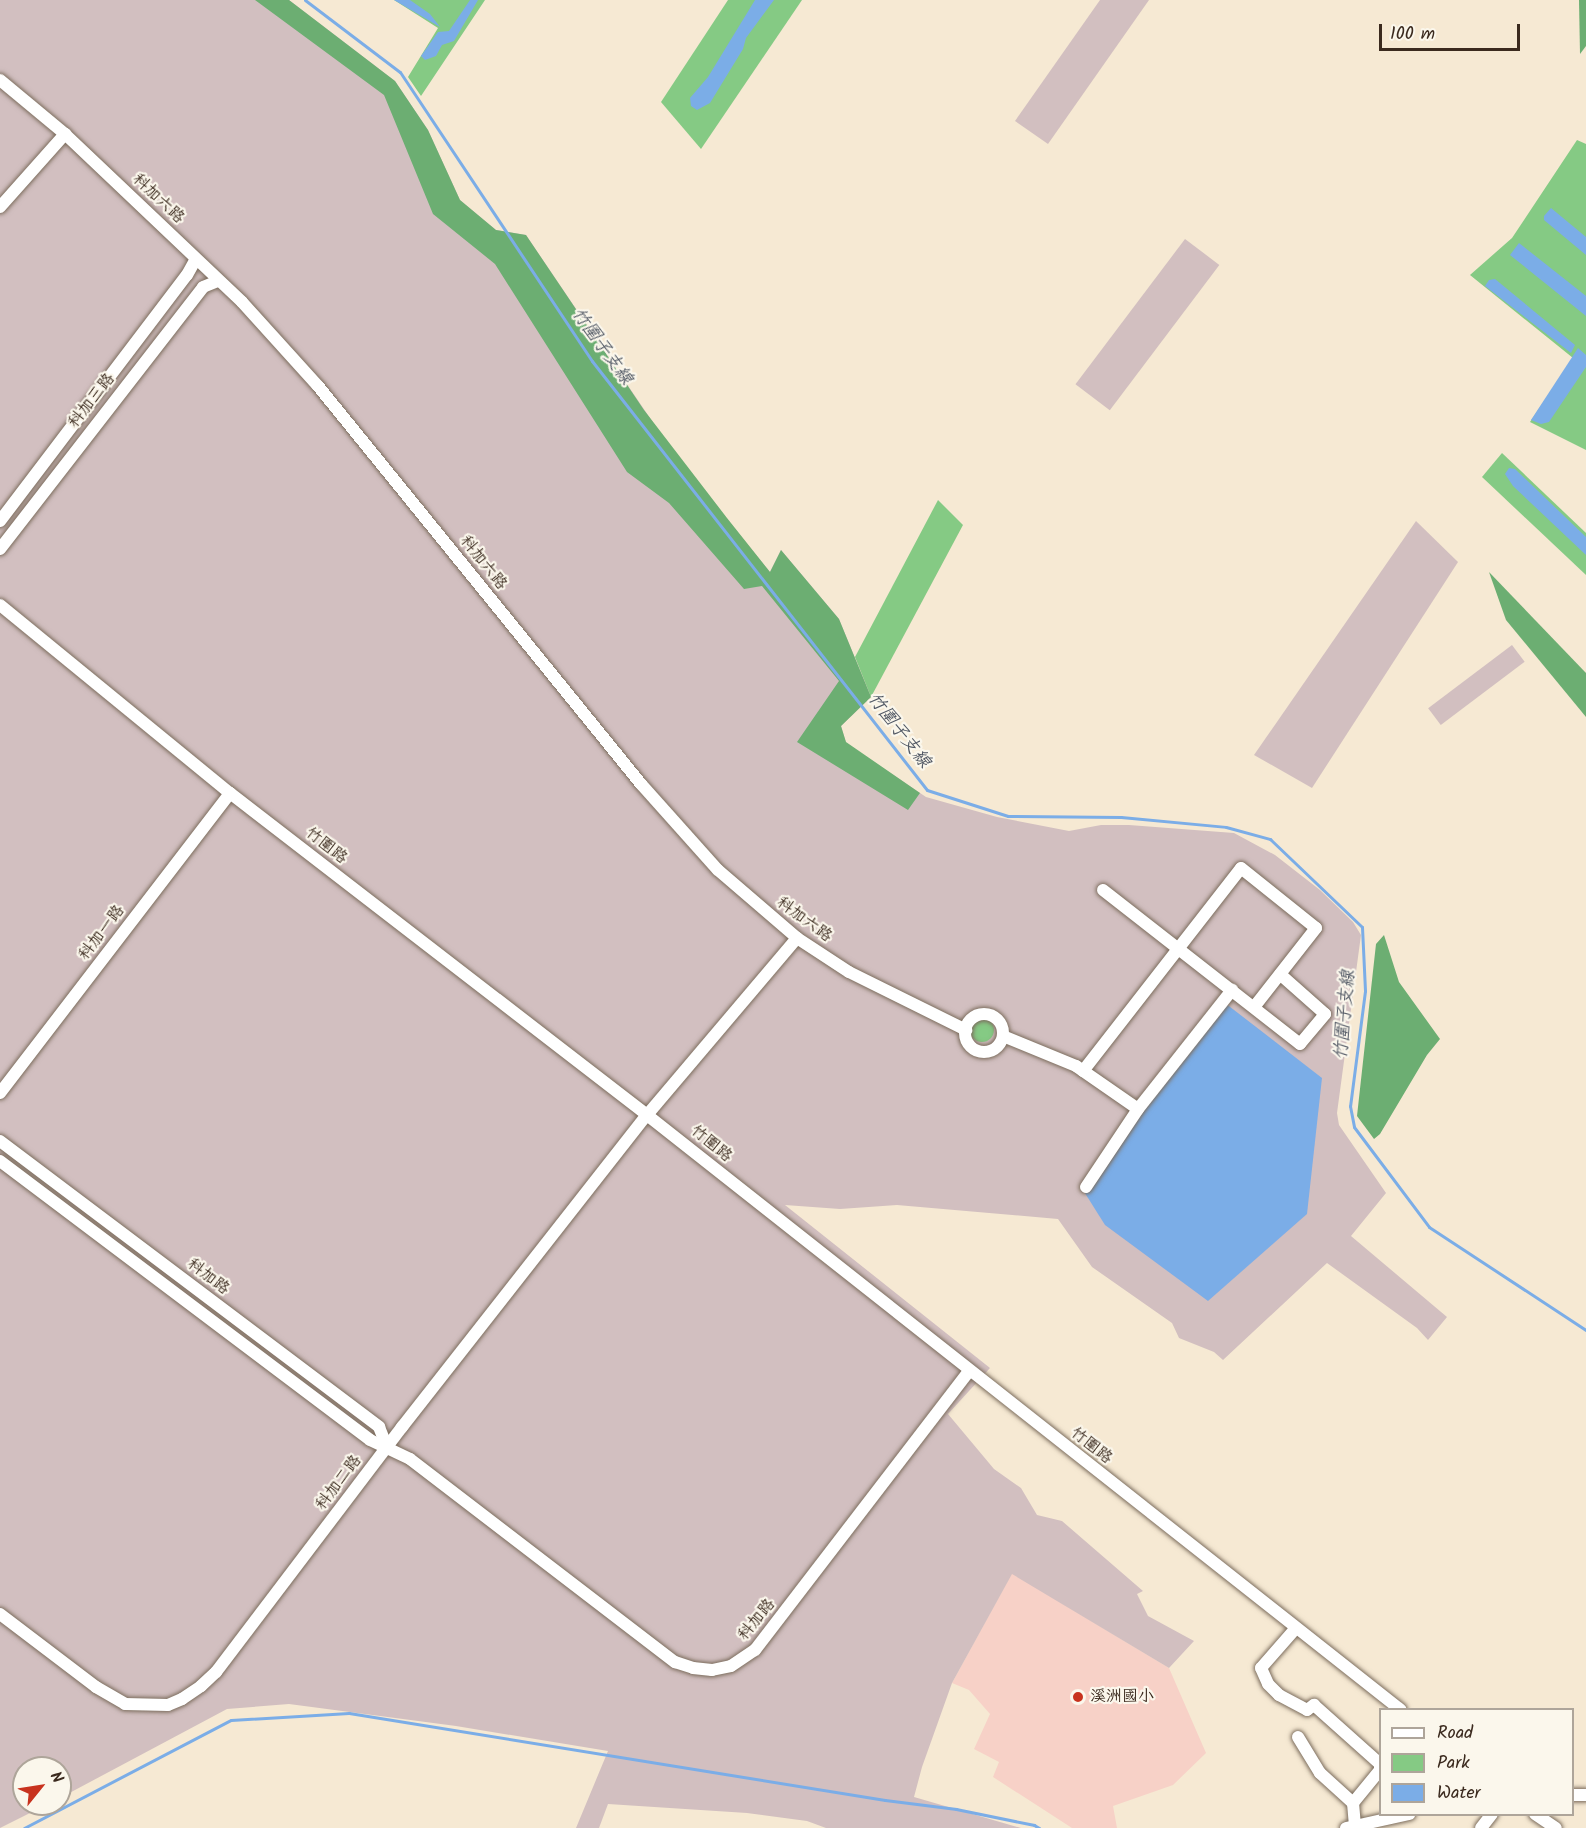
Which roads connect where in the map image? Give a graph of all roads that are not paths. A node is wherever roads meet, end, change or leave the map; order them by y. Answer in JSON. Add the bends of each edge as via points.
{"nodes":[{"id":1,"x":0,"y":80,"type":"edge"},
{"id":2,"x":65,"y":134,"type":"junction"},
{"id":3,"x":0,"y":207,"type":"edge"},
{"id":4,"x":195,"y":259,"type":"junction"},
{"id":5,"x":218,"y":281,"type":"junction"},
{"id":6,"x":0,"y":521,"type":"edge"},
{"id":7,"x":0,"y":549,"type":"edge"},
{"id":8,"x":0,"y":605,"type":"edge"},
{"id":9,"x":230,"y":793,"type":"junction"},
{"id":10,"x":1103,"y":890,"type":"dead end"},
{"id":11,"x":797,"y":938,"type":"junction"},
{"id":12,"x":1178,"y":948,"type":"junction"},
{"id":13,"x":1280,"y":974,"type":"junction"},
{"id":14,"x":1232,"y":990,"type":"junction"},
{"id":15,"x":1254,"y":1007,"type":"junction"},
{"id":16,"x":966,"y":1030,"type":"junction"},
{"id":17,"x":1003,"y":1036,"type":"junction"},
{"id":18,"x":1083,"y":1071,"type":"junction"},
{"id":19,"x":0,"y":1093,"type":"edge"},
{"id":20,"x":1138,"y":1109,"type":"junction"},
{"id":21,"x":647,"y":1114,"type":"junction"},
{"id":22,"x":0,"y":1141,"type":"edge"},
{"id":23,"x":0,"y":1161,"type":"edge"},
{"id":24,"x":1086,"y":1187,"type":"dead end"},
{"id":25,"x":969,"y":1371,"type":"junction"},
{"id":26,"x":387,"y":1447,"type":"junction"},
{"id":27,"x":0,"y":1614,"type":"edge"},
{"id":28,"x":1296,"y":1628,"type":"junction"},
{"id":29,"x":1398,"y":1708,"type":"edge"},
{"id":30,"x":1298,"y":1737,"type":"dead end"},
{"id":31,"x":1379,"y":1763,"type":"edge"},
{"id":32,"x":1379,"y":1771,"type":"edge"},
{"id":33,"x":1353,"y":1803,"type":"junction"},
{"id":34,"x":1404,"y":1816,"type":"edge"},
{"id":35,"x":1491,"y":1816,"type":"edge"},
{"id":36,"x":1537,"y":1816,"type":"edge"},
{"id":37,"x":1351,"y":1827,"type":"edge"},
{"id":38,"x":1481,"y":1828,"type":"edge"},
{"id":39,"x":1556,"y":1828,"type":"edge"}],
"edges":[{"from":1,"to":2,"type":"street","name":"科加六路"},
{"from":2,"to":3,"type":"street"},
{"from":2,"to":4,"type":"street","name":"科加六路"},
{"from":4,"to":5,"type":"street","name":"科加六路"},
{"from":4,"to":6,"type":"street","name":"科加三路","via":[[187,275]]},
{"from":5,"to":7,"type":"street","name":"科加三路","via":[[203,287]]},
{"from":5,"to":11,"type":"street","name":"科加六路","via":[[318,386],[678,828],[725,877]]},
{"from":8,"to":9,"type":"street","name":"竹圍路"},
{"from":9,"to":19,"type":"street","name":"科加一路"},
{"from":9,"to":21,"type":"street","name":"竹圍路"},
{"from":10,"to":12,"type":"street"},
{"from":11,"to":16,"type":"street","name":"科加六路","via":[[849,972]]},
{"from":11,"to":21,"type":"street","name":"科加二路"},
{"from":12,"to":13,"type":"street","via":[[1241,868],[1316,928]]},
{"from":12,"to":14,"type":"street"},
{"from":12,"to":18,"type":"street"},
{"from":13,"to":15,"type":"street"},
{"from":13,"to":15,"type":"street","via":[[1325,1014],[1300,1044]]},
{"from":14,"to":15,"type":"street"},
{"from":14,"to":20,"type":"street"},
{"from":16,"to":17,"type":"street","via":[[969,1042],[978,1051],[991,1050]]},
{"from":16,"to":17,"type":"street","via":[[971,1019],[988,1014],[1001,1025]]},
{"from":17,"to":18,"type":"street"},
{"from":18,"to":20,"type":"street"},
{"from":20,"to":24,"type":"street"},
{"from":21,"to":25,"type":"street","name":"竹圍路"},
{"from":21,"to":26,"type":"street","name":"科加二路"},
{"from":22,"to":26,"type":"street","name":"科加路","via":[[379,1427]]},
{"from":23,"to":26,"type":"street","name":"科加路","via":[[370,1440]]},
{"from":25,"to":26,"type":"street","name":"科加路","via":[[762,1641],[740,1662],[721,1669],[693,1668],[675,1662],[410,1459]]},
{"from":25,"to":28,"type":"street","name":"竹圍路"},
{"from":26,"to":27,"type":"street","name":"科加二路","via":[[216,1671],[183,1699],[168,1705],[125,1704],[96,1687]]},
{"from":28,"to":29,"type":"street","name":"竹圍路"},
{"from":28,"to":31,"type":"street","via":[[1261,1668],[1268,1684],[1279,1695],[1307,1710],[1314,1705]]},
{"from":30,"to":33,"type":"street","via":[[1320,1773]]},
{"from":32,"to":33,"type":"street"},
{"from":33,"to":37,"type":"street"},
{"from":34,"to":37,"type":"street"},
{"from":35,"to":38,"type":"street"},
{"from":36,"to":39,"type":"street"}]}
